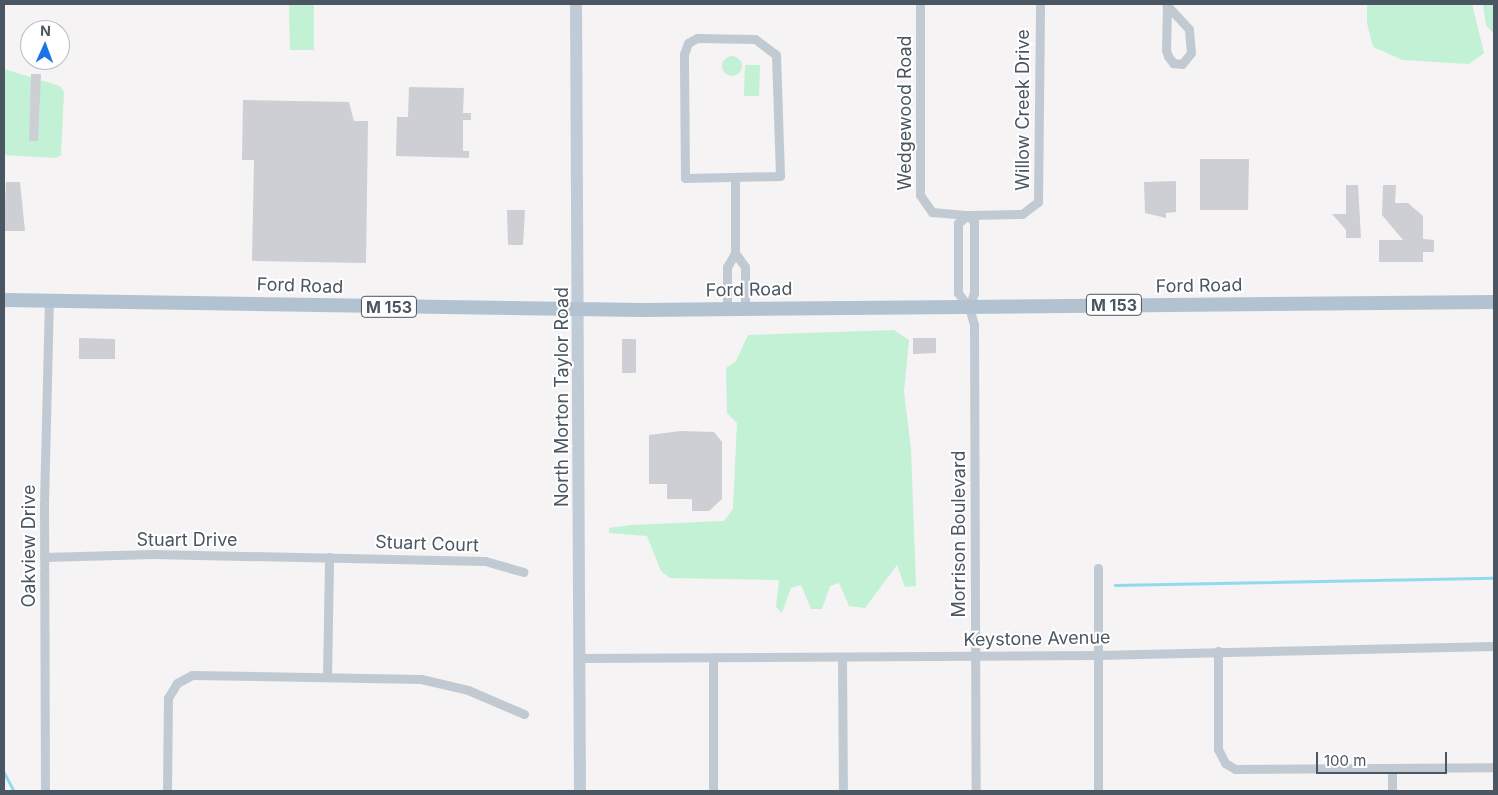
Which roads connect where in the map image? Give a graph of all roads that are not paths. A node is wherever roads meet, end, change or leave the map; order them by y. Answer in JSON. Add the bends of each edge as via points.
{"nodes":[{"id":1,"x":576,"y":4,"type":"edge"},
{"id":2,"x":920,"y":4,"type":"edge"},
{"id":3,"x":1040,"y":4,"type":"edge"},
{"id":4,"x":1167,"y":4,"type":"edge"},
{"id":5,"x":735,"y":179,"type":"junction"},
{"id":6,"x":968,"y":215,"type":"junction"},
{"id":7,"x":735,"y":253,"type":"junction"},
{"id":8,"x":4,"y":300,"type":"edge"},
{"id":9,"x":49,"y":301,"type":"junction"},
{"id":10,"x":1494,"y":302,"type":"edge"},
{"id":11,"x":969,"y":307,"type":"junction"},
{"id":12,"x":727,"y":309,"type":"junction"},
{"id":13,"x":745,"y":309,"type":"junction"},
{"id":14,"x":580,"y":310,"type":"junction"},
{"id":15,"x":44,"y":557,"type":"junction"},
{"id":16,"x":329,"y":558,"type":"junction"},
{"id":17,"x":1098,"y":568,"type":"dead end"},
{"id":18,"x":523,"y":572,"type":"dead end"},
{"id":19,"x":1494,"y":646,"type":"edge"},
{"id":20,"x":1218,"y":651,"type":"junction"},
{"id":21,"x":1098,"y":655,"type":"junction"},
{"id":22,"x":976,"y":656,"type":"junction"},
{"id":23,"x":842,"y":657,"type":"junction"},
{"id":24,"x":580,"y":658,"type":"junction"},
{"id":25,"x":713,"y":658,"type":"junction"},
{"id":26,"x":327,"y":677,"type":"junction"},
{"id":27,"x":524,"y":714,"type":"dead end"},
{"id":28,"x":1494,"y":767,"type":"edge"},
{"id":29,"x":1392,"y":768,"type":"junction"},
{"id":30,"x":45,"y":791,"type":"edge"},
{"id":31,"x":167,"y":791,"type":"edge"},
{"id":32,"x":580,"y":791,"type":"edge"},
{"id":33,"x":713,"y":791,"type":"edge"},
{"id":34,"x":842,"y":791,"type":"edge"},
{"id":35,"x":976,"y":791,"type":"edge"},
{"id":36,"x":1098,"y":791,"type":"edge"},
{"id":37,"x":1392,"y":791,"type":"edge"}],
"edges":[{"from":1,"to":14,"type":"street","name":"North Morton Taylor Road"},
{"from":2,"to":6,"type":"street","name":"Wedgewood Road","via":[[920,195],[932,212]]},
{"from":3,"to":6,"type":"street","name":"Willow Creek Drive","via":[[1038,202],[1022,214]]},
{"from":4,"to":4,"type":"street","via":[[1190,29],[1191,53],[1182,64],[1173,63],[1168,56]]},
{"from":5,"to":5,"type":"street","via":[[780,176],[779,63],[776,55],[756,39],[693,39],[684,54],[685,178]]},
{"from":5,"to":7,"type":"street"},
{"from":6,"to":11,"type":"street","via":[[974,222],[974,293]]},
{"from":6,"to":11,"type":"street","via":[[958,223],[958,293]]},
{"from":7,"to":12,"type":"street","via":[[727,267]]},
{"from":7,"to":13,"type":"street","via":[[745,267]]},
{"from":8,"to":9,"type":"main road","name":"Ford Road","number":"M 153"},
{"from":9,"to":14,"type":"main road","name":"Ford Road","number":"M 153"},
{"from":9,"to":15,"type":"street","name":"Oakview Drive"},
{"from":10,"to":11,"type":"main road","name":"Ford Road","number":"M 153"},
{"from":11,"to":13,"type":"main road","name":"Ford Road","number":"M 153"},
{"from":11,"to":22,"type":"street","name":"Morrison Boulevard","via":[[974,325]]},
{"from":12,"to":13,"type":"main road","name":"Ford Road","number":"M 153"},
{"from":12,"to":14,"type":"main road","name":"Ford Road","number":"M 153"},
{"from":14,"to":24,"type":"street","name":"North Morton Taylor Road"},
{"from":15,"to":16,"type":"street","name":"Stuart Drive","via":[[153,554]]},
{"from":15,"to":30,"type":"street","name":"Oakview Drive"},
{"from":16,"to":18,"type":"street","name":"Stuart Court","via":[[485,561]]},
{"from":16,"to":26,"type":"street"},
{"from":17,"to":21,"type":"street"},
{"from":19,"to":20,"type":"street","name":"Keystone Avenue"},
{"from":20,"to":21,"type":"street","name":"Keystone Avenue"},
{"from":20,"to":29,"type":"street","via":[[1218,749],[1225,763],[1240,770]]},
{"from":21,"to":22,"type":"street","name":"Keystone Avenue"},
{"from":21,"to":36,"type":"street"},
{"from":22,"to":23,"type":"street","name":"Keystone Avenue"},
{"from":22,"to":35,"type":"street","name":"Morrison Boulevard"},
{"from":23,"to":25,"type":"street","name":"Keystone Avenue"},
{"from":23,"to":34,"type":"street"},
{"from":24,"to":25,"type":"street","name":"Keystone Avenue"},
{"from":24,"to":32,"type":"street","name":"North Morton Taylor Road"},
{"from":25,"to":33,"type":"street"},
{"from":26,"to":27,"type":"street","via":[[438,681]]},
{"from":26,"to":31,"type":"street","via":[[199,675],[187,677],[175,685],[168,704]]},
{"from":28,"to":29,"type":"street"},
{"from":29,"to":37,"type":"street"}]}
